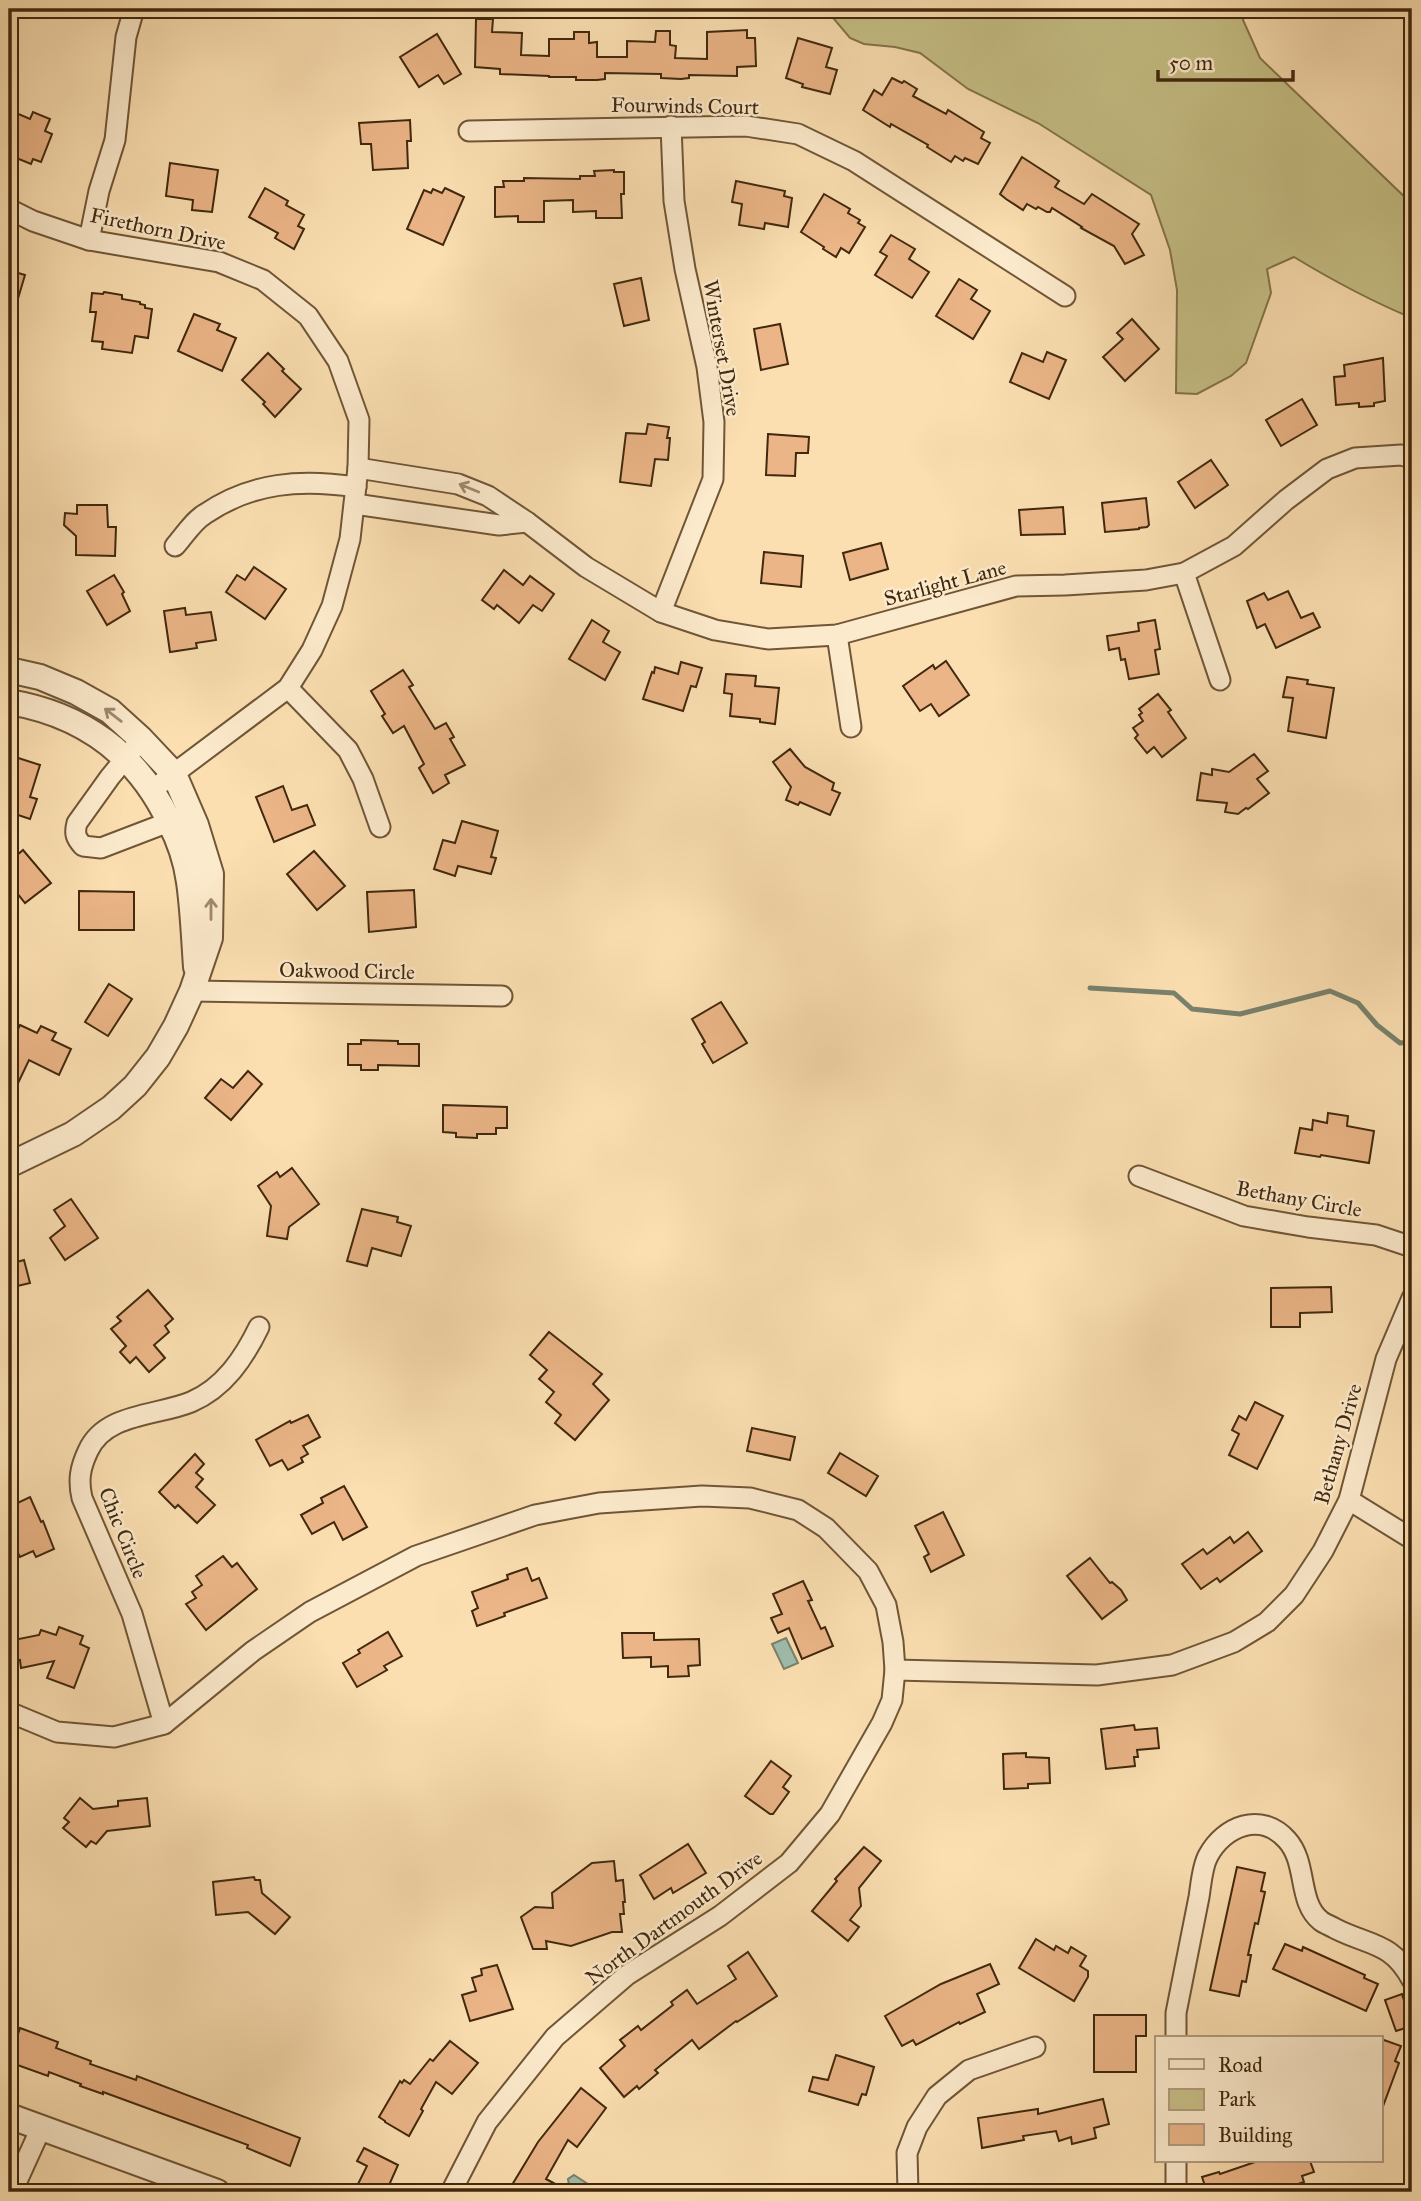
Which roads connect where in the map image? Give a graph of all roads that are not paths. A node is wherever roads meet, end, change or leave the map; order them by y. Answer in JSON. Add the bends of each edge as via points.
{"nodes":[{"id":1,"x":134,"y":9,"type":"edge"},
{"id":2,"x":671,"y":126,"type":"junction"},
{"id":3,"x":470,"y":131,"type":"dead end"},
{"id":4,"x":9,"y":209,"type":"edge"},
{"id":5,"x":89,"y":240,"type":"junction"},
{"id":6,"x":1065,"y":296,"type":"dead end"},
{"id":7,"x":1412,"y":458,"type":"edge"},
{"id":8,"x":356,"y":486,"type":"junction"},
{"id":9,"x":527,"y":522,"type":"junction"},
{"id":10,"x":175,"y":546,"type":"dead end"},
{"id":11,"x":1184,"y":573,"type":"junction"},
{"id":12,"x":661,"y":612,"type":"junction"},
{"id":13,"x":837,"y":635,"type":"junction"},
{"id":14,"x":9,"y":670,"type":"edge"},
{"id":15,"x":1220,"y":680,"type":"dead end"},
{"id":16,"x":288,"y":688,"type":"junction"},
{"id":17,"x":9,"y":702,"type":"edge"},
{"id":18,"x":851,"y":727,"type":"dead end"},
{"id":19,"x":133,"y":749,"type":"junction"},
{"id":20,"x":174,"y":774,"type":"junction"},
{"id":21,"x":152,"y":790,"type":"junction"},
{"id":22,"x":180,"y":817,"type":"junction"},
{"id":23,"x":380,"y":827,"type":"dead end"},
{"id":24,"x":194,"y":983,"type":"junction"},
{"id":25,"x":502,"y":996,"type":"dead end"},
{"id":26,"x":9,"y":1165,"type":"edge"},
{"id":27,"x":1139,"y":1176,"type":"dead end"},
{"id":28,"x":1412,"y":1247,"type":"edge"},
{"id":29,"x":1412,"y":1298,"type":"edge"},
{"id":30,"x":259,"y":1327,"type":"dead end"},
{"id":31,"x":1349,"y":1500,"type":"junction"},
{"id":32,"x":1412,"y":1539,"type":"edge"},
{"id":33,"x":895,"y":1670,"type":"junction"},
{"id":34,"x":9,"y":1712,"type":"edge"},
{"id":35,"x":164,"y":1724,"type":"junction"},
{"id":36,"x":1412,"y":1980,"type":"edge"},
{"id":37,"x":1176,"y":2036,"type":"edge"},
{"id":38,"x":1035,"y":2046,"type":"dead end"},
{"id":39,"x":9,"y":2116,"type":"edge"},
{"id":40,"x":41,"y":2129,"type":"junction"},
{"id":41,"x":1175,"y":2162,"type":"edge"},
{"id":42,"x":12,"y":2192,"type":"edge"},
{"id":43,"x":217,"y":2192,"type":"edge"},
{"id":44,"x":451,"y":2192,"type":"edge"},
{"id":45,"x":908,"y":2192,"type":"edge"},
{"id":46,"x":1175,"y":2192,"type":"edge"}],
"edges":[{"from":1,"to":5,"type":"street","via":[[126,37],[115,140]]},
{"from":2,"to":3,"type":"street","name":"Fourwinds Court"},
{"from":2,"to":6,"type":"street","name":"Fourwinds Court","via":[[746,126],[798,134],[854,160]]},
{"from":2,"to":12,"type":"street","name":"Winterset Drive","via":[[674,201],[714,422],[713,479]]},
{"from":4,"to":5,"type":"street","name":"Firethorn Drive"},
{"from":5,"to":8,"type":"street","name":"Firethorn Drive","via":[[219,262],[263,280],[308,316],[338,361],[359,420]]},
{"from":7,"to":11,"type":"street","name":"Starlight Lane","via":[[1355,458],[1326,469],[1234,546]]},
{"from":8,"to":9,"type":"street","via":[[499,525]]},
{"from":9,"to":8,"type":"street","name":"Starlight Lane","one_way":true,"via":[[488,496],[458,484]]},
{"from":8,"to":10,"type":"street","via":[[286,482],[244,492],[203,515]]},
{"from":8,"to":16,"type":"street","name":"Firethorn Drive","via":[[350,540],[332,606]]},
{"from":9,"to":12,"type":"street","name":"Starlight Lane","via":[[586,567]]},
{"from":11,"to":13,"type":"street","name":"Starlight Lane","via":[[1146,580],[1016,586]]},
{"from":11,"to":15,"type":"street"},
{"from":12,"to":13,"type":"street","name":"Starlight Lane","via":[[715,630],[768,639]]},
{"from":13,"to":18,"type":"street"},
{"from":19,"to":14,"type":"street","one_way":true,"via":[[110,711],[40,677]]},
{"from":16,"to":20,"type":"street","name":"Firethorn Drive"},
{"from":16,"to":23,"type":"street","via":[[348,750]]},
{"from":17,"to":19,"type":"street","via":[[51,712]]},
{"from":19,"to":20,"type":"street"},
{"from":19,"to":21,"type":"street"},
{"from":19,"to":22,"type":"street","via":[[77,823],[77,840],[83,846],[101,848]]},
{"from":20,"to":21,"type":"street","name":"Firethorn Drive"},
{"from":20,"to":22,"type":"street"},
{"from":21,"to":22,"type":"street"},
{"from":22,"to":24,"type":"street","via":[[211,874],[211,938]]},
{"from":24,"to":25,"type":"street","name":"Oakwood Circle"},
{"from":24,"to":26,"type":"street","via":[[176,1026],[135,1086],[73,1134]]},
{"from":27,"to":28,"type":"street","name":"Bethany Circle","via":[[1244,1216],[1376,1235]]},
{"from":29,"to":31,"type":"street","name":"Bethany Drive","via":[[1386,1359]]},
{"from":30,"to":35,"type":"street","name":"Chic Circle","via":[[246,1355],[223,1380],[192,1402],[120,1422],[93,1438],[80,1467],[82,1498],[132,1614]]},
{"from":31,"to":32,"type":"street"},
{"from":31,"to":33,"type":"street","name":"Bethany Drive","via":[[1294,1595],[1267,1622],[1234,1642],[1172,1665],[1097,1675]]},
{"from":33,"to":35,"type":"street","name":"North Dartmouth Drive","via":[[886,1605],[868,1571],[826,1528],[798,1510],[738,1497],[599,1503],[535,1515],[416,1556],[310,1612],[253,1651]]},
{"from":33,"to":44,"type":"street","name":"North Dartmouth Drive","via":[[892,1700],[882,1723],[830,1814],[789,1863],[720,1916],[627,1975],[555,2036],[487,2122]]},
{"from":34,"to":35,"type":"street","name":"North Dartmouth Drive","via":[[57,1732],[114,1737]]},
{"from":36,"to":37,"type":"street","via":[[1392,1953],[1321,1921],[1307,1900],[1296,1851],[1285,1837],[1275,1830],[1243,1825],[1233,1829],[1207,1857],[1176,2012]]},
{"from":38,"to":45,"type":"street","via":[[970,2070],[937,2096],[916,2127],[907,2153]]},
{"from":39,"to":40,"type":"street"},
{"from":40,"to":42,"type":"street"},
{"from":40,"to":43,"type":"street"},
{"from":41,"to":46,"type":"street"}]}
